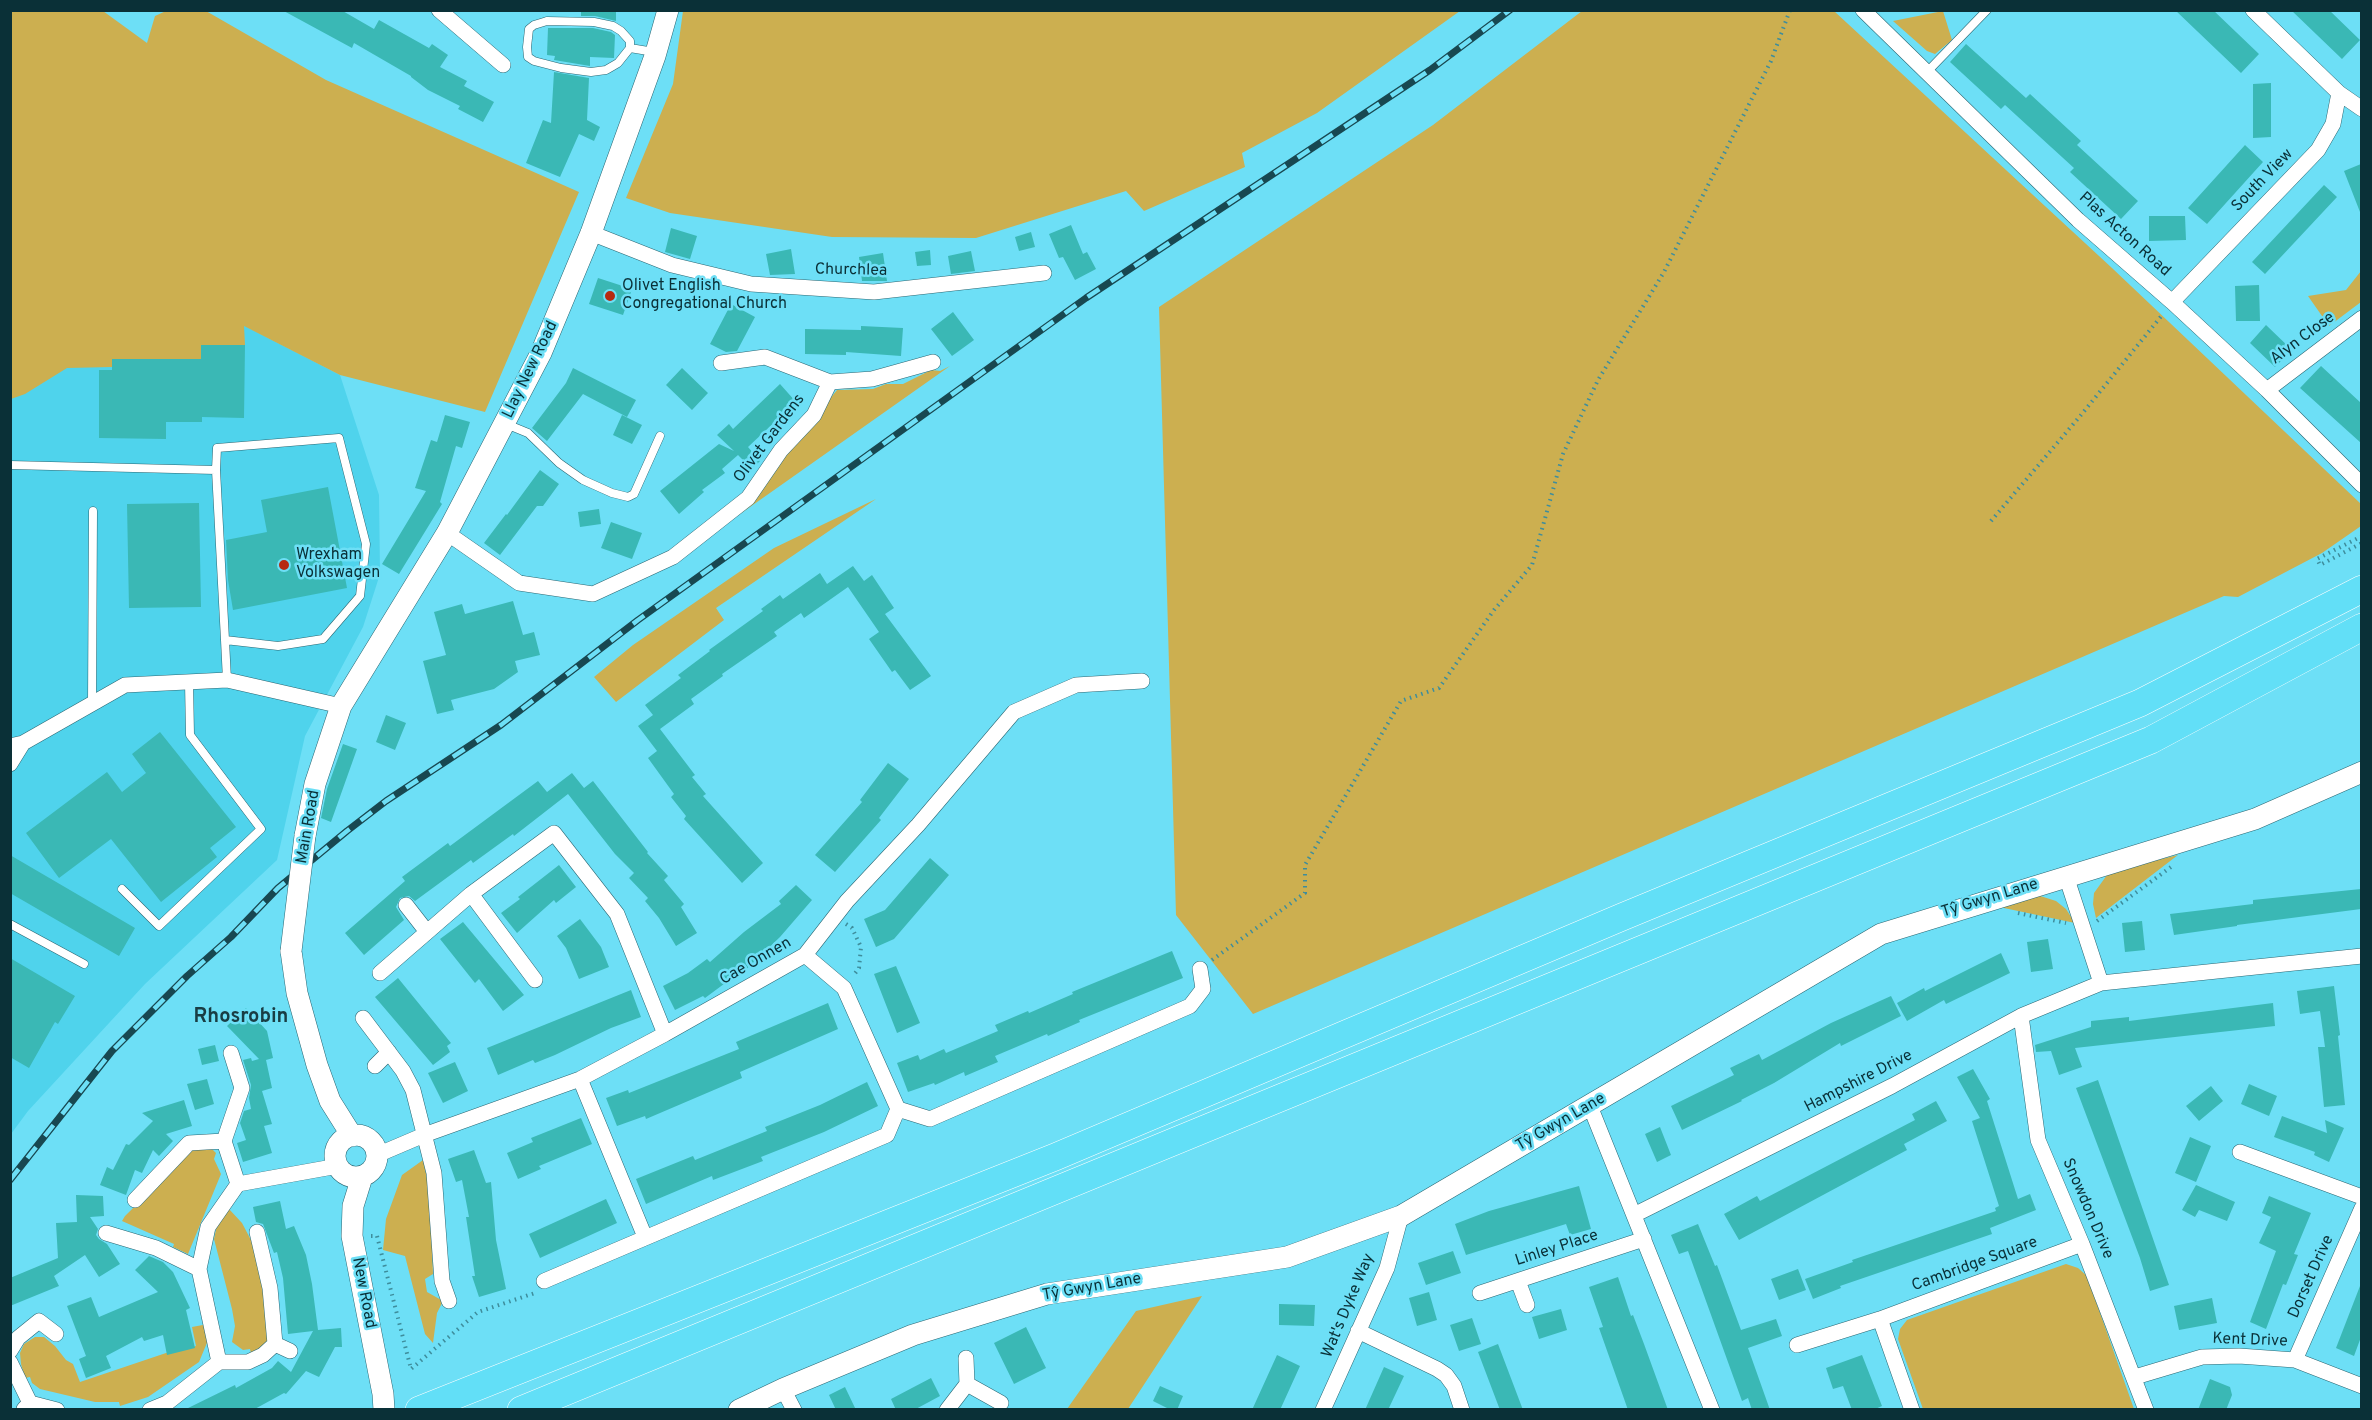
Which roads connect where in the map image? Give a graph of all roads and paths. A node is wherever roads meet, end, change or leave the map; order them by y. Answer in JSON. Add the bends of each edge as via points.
{"nodes":[{"id":1,"x":439,"y":10,"type":"edge"},
{"id":2,"x":668,"y":10,"type":"edge"},
{"id":3,"x":1790,"y":10,"type":"edge"},
{"id":4,"x":1863,"y":10,"type":"edge"},
{"id":5,"x":1987,"y":10,"type":"edge"},
{"id":6,"x":2253,"y":10,"type":"edge"},
{"id":7,"x":630,"y":48,"type":"junction"},
{"id":8,"x":656,"y":52,"type":"junction"},
{"id":9,"x":503,"y":65,"type":"dead end"},
{"id":10,"x":1926,"y":73,"type":"junction"},
{"id":11,"x":2339,"y":93,"type":"junction"},
{"id":12,"x":2361,"y":109,"type":"edge"},
{"id":13,"x":591,"y":233,"type":"junction"},
{"id":14,"x":1044,"y":273,"type":"dead end"},
{"id":15,"x":2172,"y":302,"type":"junction"},
{"id":16,"x":2361,"y":318,"type":"edge"},
{"id":17,"x":933,"y":362,"type":"dead end"},
{"id":18,"x":722,"y":363,"type":"dead end"},
{"id":19,"x":830,"y":382,"type":"junction"},
{"id":20,"x":2267,"y":390,"type":"junction"},
{"id":21,"x":505,"y":424,"type":"junction"},
{"id":22,"x":660,"y":436,"type":"dead end"},
{"id":23,"x":10,"y":465,"type":"edge"},
{"id":24,"x":216,"y":470,"type":"junction"},
{"id":25,"x":2361,"y":485,"type":"edge"},
{"id":26,"x":93,"y":512,"type":"dead end"},
{"id":27,"x":1991,"y":521,"type":"dead end"},
{"id":28,"x":447,"y":533,"type":"junction"},
{"id":29,"x":2361,"y":536,"type":"edge"},
{"id":30,"x":2361,"y":543,"type":"edge"},
{"id":31,"x":2361,"y":589,"type":"edge"},
{"id":32,"x":2361,"y":627,"type":"edge"},
{"id":33,"x":225,"y":640,"type":"junction"},
{"id":34,"x":227,"y":680,"type":"junction"},
{"id":35,"x":1142,"y":681,"type":"dead end"},
{"id":36,"x":189,"y":682,"type":"junction"},
{"id":37,"x":92,"y":704,"type":"junction"},
{"id":38,"x":341,"y":706,"type":"junction"},
{"id":39,"x":17,"y":744,"type":"edge"},
{"id":40,"x":10,"y":764,"type":"edge"},
{"id":41,"x":2361,"y":772,"type":"edge"},
{"id":42,"x":2173,"y":864,"type":"dead end"},
{"id":43,"x":2066,"y":876,"type":"junction"},
{"id":44,"x":122,"y":889,"type":"dead end"},
{"id":45,"x":471,"y":894,"type":"junction"},
{"id":46,"x":406,"y":905,"type":"dead end"},
{"id":47,"x":2017,"y":913,"type":"dead end"},
{"id":48,"x":835,"y":916,"type":"junction"},
{"id":49,"x":2082,"y":923,"type":"junction"},
{"id":50,"x":10,"y":924,"type":"edge"},
{"id":51,"x":427,"y":932,"type":"junction"},
{"id":52,"x":806,"y":955,"type":"junction"},
{"id":53,"x":2361,"y":956,"type":"edge"},
{"id":54,"x":84,"y":964,"type":"dead end"},
{"id":55,"x":1205,"y":965,"type":"joint"},
{"id":56,"x":380,"y":973,"type":"dead end"},
{"id":57,"x":536,"y":980,"type":"dead end"},
{"id":58,"x":2101,"y":983,"type":"junction"},
{"id":59,"x":844,"y":988,"type":"junction"},
{"id":60,"x":2021,"y":1016,"type":"junction"},
{"id":61,"x":363,"y":1018,"type":"dead end"},
{"id":62,"x":665,"y":1034,"type":"junction"},
{"id":63,"x":389,"y":1052,"type":"junction"},
{"id":64,"x":231,"y":1053,"type":"dead end"},
{"id":65,"x":375,"y":1066,"type":"dead end"},
{"id":66,"x":580,"y":1079,"type":"junction"},
{"id":67,"x":1590,"y":1106,"type":"junction"},
{"id":68,"x":898,"y":1109,"type":"junction"},
{"id":69,"x":424,"y":1135,"type":"junction"},
{"id":70,"x":352,"y":1136,"type":"junction"},
{"id":71,"x":224,"y":1141,"type":"junction"},
{"id":72,"x":2240,"y":1152,"type":"dead end"},
{"id":73,"x":377,"y":1155,"type":"junction"},
{"id":74,"x":338,"y":1166,"type":"junction"},
{"id":75,"x":362,"y":1177,"type":"junction"},
{"id":76,"x":238,"y":1184,"type":"junction"},
{"id":77,"x":2361,"y":1197,"type":"edge"},
{"id":78,"x":135,"y":1200,"type":"dead end"},
{"id":79,"x":2361,"y":1208,"type":"edge"},
{"id":80,"x":1634,"y":1215,"type":"junction"},
{"id":81,"x":1401,"y":1216,"type":"junction"},
{"id":82,"x":257,"y":1232,"type":"dead end"},
{"id":83,"x":106,"y":1233,"type":"dead end"},
{"id":84,"x":352,"y":1236,"type":"junction"},
{"id":85,"x":645,"y":1237,"type":"junction"},
{"id":86,"x":1644,"y":1239,"type":"junction"},
{"id":87,"x":2082,"y":1244,"type":"junction"},
{"id":88,"x":199,"y":1269,"type":"junction"},
{"id":89,"x":1518,"y":1281,"type":"junction"},
{"id":90,"x":541,"y":1286,"type":"joint"},
{"id":91,"x":1480,"y":1293,"type":"dead end"},
{"id":92,"x":449,"y":1301,"type":"dead end"},
{"id":93,"x":1527,"y":1305,"type":"dead end"},
{"id":94,"x":1880,"y":1319,"type":"junction"},
{"id":95,"x":1358,"y":1331,"type":"junction"},
{"id":96,"x":56,"y":1334,"type":"dead end"},
{"id":97,"x":275,"y":1344,"type":"junction"},
{"id":98,"x":1797,"y":1345,"type":"dead end"},
{"id":99,"x":10,"y":1351,"type":"edge"},
{"id":100,"x":290,"y":1351,"type":"dead end"},
{"id":101,"x":966,"y":1358,"type":"dead end"},
{"id":102,"x":2295,"y":1360,"type":"junction"},
{"id":103,"x":10,"y":1362,"type":"edge"},
{"id":104,"x":219,"y":1362,"type":"junction"},
{"id":105,"x":2135,"y":1377,"type":"junction"},
{"id":106,"x":967,"y":1384,"type":"junction"},
{"id":107,"x":2361,"y":1386,"type":"edge"},
{"id":108,"x":783,"y":1389,"type":"junction"},
{"id":109,"x":1001,"y":1403,"type":"dead end"},
{"id":110,"x":27,"y":1406,"type":"edge"},
{"id":111,"x":57,"y":1410,"type":"edge"},
{"id":112,"x":150,"y":1410,"type":"edge"},
{"id":113,"x":384,"y":1410,"type":"edge"},
{"id":114,"x":419,"y":1410,"type":"edge"},
{"id":115,"x":521,"y":1410,"type":"edge"},
{"id":116,"x":739,"y":1410,"type":"edge"},
{"id":117,"x":794,"y":1410,"type":"edge"},
{"id":118,"x":947,"y":1410,"type":"edge"},
{"id":119,"x":1323,"y":1410,"type":"edge"},
{"id":120,"x":1462,"y":1410,"type":"edge"},
{"id":121,"x":1712,"y":1410,"type":"edge"},
{"id":122,"x":1912,"y":1410,"type":"edge"},
{"id":123,"x":2146,"y":1410,"type":"edge"}],
"edges":[{"from":1,"to":9,"type":"street"},
{"from":2,"to":8,"type":"street","name":"Llay New Road"},
{"from":3,"to":55,"type":"path","via":[[1771,61],[1664,272],[1598,380],[1563,454],[1532,565],[1494,610],[1439,688],[1401,701],[1305,865],[1305,893]]},
{"from":4,"to":10,"type":"street","name":"Plas Acton Road"},
{"from":5,"to":10,"type":"lane"},
{"from":6,"to":11,"type":"street"},
{"from":7,"to":7,"type":"lane","via":[[618,63],[591,72],[534,61],[528,57],[526,47],[529,29],[547,21],[613,26],[630,41]]},
{"from":7,"to":8,"type":"lane"},
{"from":8,"to":13,"type":"street","name":"Llay New Road"},
{"from":10,"to":15,"type":"street","name":"Plas Acton Road","via":[[2078,220]]},
{"from":11,"to":12,"type":"street"},
{"from":11,"to":15,"type":"street","name":"South View","via":[[2333,124],[2318,150]]},
{"from":13,"to":14,"type":"street","name":"Churchlea","via":[[672,265],[751,284],[874,292]]},
{"from":13,"to":21,"type":"street","name":"Llay New Road","via":[[541,353]]},
{"from":15,"to":20,"type":"street","name":"Plas Acton Road"},
{"from":15,"to":27,"type":"path"},
{"from":16,"to":20,"type":"street","name":"Alyn Close"},
{"from":17,"to":19,"type":"street","name":"Olivet Gardens","via":[[872,379]]},
{"from":18,"to":19,"type":"street","name":"Olivet Gardens","via":[[765,357]]},
{"from":19,"to":28,"type":"street","name":"Olivet Gardens","via":[[814,415],[781,450],[748,498],[673,557],[592,594],[519,583]]},
{"from":20,"to":25,"type":"street","name":"Plas Acton Road"},
{"from":21,"to":22,"type":"lane","via":[[528,433],[559,464],[583,480],[628,497],[634,494]]},
{"from":21,"to":28,"type":"street","name":"Llay New Road"},
{"from":23,"to":24,"type":"lane"},
{"from":24,"to":33,"type":"lane"},
{"from":24,"to":33,"type":"lane","via":[[217,448],[339,438],[366,544],[360,596],[323,639],[278,646]]},
{"from":26,"to":37,"type":"lane"},
{"from":28,"to":38,"type":"street","name":"Llay New Road"},
{"from":29,"to":30,"type":"path","via":[[2317,559],[2320,564]]},
{"from":31,"to":114,"type":"highway","via":[[2140,704],[1622,917],[1055,1157]]},
{"from":32,"to":115,"type":"highway","via":[[2151,740]]},
{"from":33,"to":34,"type":"lane"},
{"from":34,"to":36,"type":"street"},
{"from":34,"to":38,"type":"street"},
{"from":35,"to":48,"type":"street","name":"Cae Onnen","via":[[1076,685],[1014,712]]},
{"from":36,"to":37,"type":"street","via":[[125,685]]},
{"from":36,"to":44,"type":"lane","via":[[190,735],[261,829],[159,926]]},
{"from":37,"to":39,"type":"street"},
{"from":38,"to":70,"type":"street","name":"Main Road","bridge":true,"via":[[315,784],[291,951],[297,993],[317,1065],[330,1101]]},
{"from":39,"to":40,"type":"street"},
{"from":41,"to":43,"type":"street","name":"Tŷ Gwyn Lane","via":[[2255,819]]},
{"from":42,"to":49,"type":"path","via":[[2100,920]]},
{"from":43,"to":49,"type":"street"},
{"from":43,"to":67,"type":"street","name":"Tŷ Gwyn Lane","via":[[1881,934]]},
{"from":45,"to":51,"type":"street"},
{"from":45,"to":57,"type":"street"},
{"from":45,"to":62,"type":"street","via":[[554,833],[617,914]]},
{"from":46,"to":51,"type":"street"},
{"from":47,"to":49,"type":"path","via":[[2073,925]]},
{"from":48,"to":52,"type":"street","name":"Cae Onnen"},
{"from":48,"to":59,"type":"path","via":[[852,928],[861,947],[859,968]]},
{"from":49,"to":58,"type":"street"},
{"from":50,"to":54,"type":"lane"},
{"from":51,"to":56,"type":"street"},
{"from":52,"to":59,"type":"street"},
{"from":52,"to":62,"type":"street","name":"Cae Onnen"},
{"from":53,"to":58,"type":"street","name":"Hampshire Drive"},
{"from":55,"to":68,"type":"street","via":[[1203,989],[1190,1006],[930,1119]]},
{"from":58,"to":60,"type":"street","name":"Hampshire Drive"},
{"from":59,"to":68,"type":"street"},
{"from":60,"to":80,"type":"street","name":"Hampshire Drive"},
{"from":60,"to":87,"type":"street","name":"Snowdon Drive","via":[[2038,1140]]},
{"from":61,"to":63,"type":"street"},
{"from":62,"to":66,"type":"street","name":"Cae Onnen"},
{"from":63,"to":65,"type":"street"},
{"from":63,"to":69,"type":"street","via":[[413,1090]]},
{"from":64,"to":71,"type":"street","via":[[242,1088]]},
{"from":66,"to":69,"type":"street","name":"Cae Onnen"},
{"from":66,"to":85,"type":"street"},
{"from":67,"to":80,"type":"street"},
{"from":67,"to":81,"type":"street","name":"Tŷ Gwyn Lane"},
{"from":68,"to":85,"type":"street","via":[[887,1135]]},
{"from":69,"to":73,"type":"street","name":"Cae Onnen"},
{"from":69,"to":92,"type":"street","via":[[434,1173],[437,1282]]},
{"from":70,"to":73,"type":"street","via":[[372,1143]]},
{"from":70,"to":74,"type":"street","via":[[338,1147]]},
{"from":71,"to":76,"type":"street"},
{"from":71,"to":78,"type":"street","via":[[189,1143]]},
{"from":72,"to":77,"type":"street"},
{"from":73,"to":75,"type":"street","name":"New Road","via":[[373,1168]]},
{"from":74,"to":75,"type":"street","via":[[348,1175]]},
{"from":74,"to":76,"type":"street"},
{"from":75,"to":84,"type":"street","name":"New Road","via":[[353,1206]]},
{"from":76,"to":88,"type":"street","via":[[208,1227]]},
{"from":79,"to":102,"type":"street","name":"Dorset Drive"},
{"from":80,"to":86,"type":"street"},
{"from":81,"to":95,"type":"street","name":"Wat's Dyke Way","via":[[1387,1268]]},
{"from":81,"to":108,"type":"street","name":"Tŷ Gwyn Lane","via":[[1287,1257],[1047,1294],[913,1335]]},
{"from":82,"to":97,"type":"street","via":[[270,1288]]},
{"from":83,"to":88,"type":"street","via":[[156,1248]]},
{"from":84,"to":90,"type":"path","via":[[377,1236],[411,1369],[478,1312]]},
{"from":84,"to":113,"type":"street","name":"New Road"},
{"from":85,"to":90,"type":"street"},
{"from":86,"to":89,"type":"street","name":"Linley Place"},
{"from":86,"to":121,"type":"street"},
{"from":87,"to":94,"type":"street","name":"Cambridge Square"},
{"from":87,"to":105,"type":"street","name":"Snowdon Drive"},
{"from":88,"to":104,"type":"street"},
{"from":89,"to":91,"type":"street","name":"Linley Place"},
{"from":89,"to":93,"type":"street"},
{"from":94,"to":98,"type":"street","name":"Cambridge Square"},
{"from":94,"to":122,"type":"street"},
{"from":95,"to":119,"type":"street","name":"Wat's Dyke Way"},
{"from":95,"to":120,"type":"street","via":[[1446,1375]]},
{"from":96,"to":99,"type":"street","via":[[40,1317]]},
{"from":97,"to":100,"type":"street"},
{"from":97,"to":104,"type":"street","via":[[248,1362]]},
{"from":101,"to":106,"type":"street"},
{"from":102,"to":105,"type":"street","name":"Kent Drive","via":[[2202,1357]]},
{"from":102,"to":107,"type":"street","name":"Kent Drive"},
{"from":103,"to":110,"type":"street"},
{"from":104,"to":112,"type":"street","via":[[167,1403]]},
{"from":105,"to":123,"type":"street","name":"Snowdon Drive"},
{"from":106,"to":109,"type":"street"},
{"from":106,"to":118,"type":"street"},
{"from":108,"to":116,"type":"street","name":"Tŷ Gwyn Lane"},
{"from":108,"to":117,"type":"street"},
{"from":110,"to":111,"type":"street"}]}
